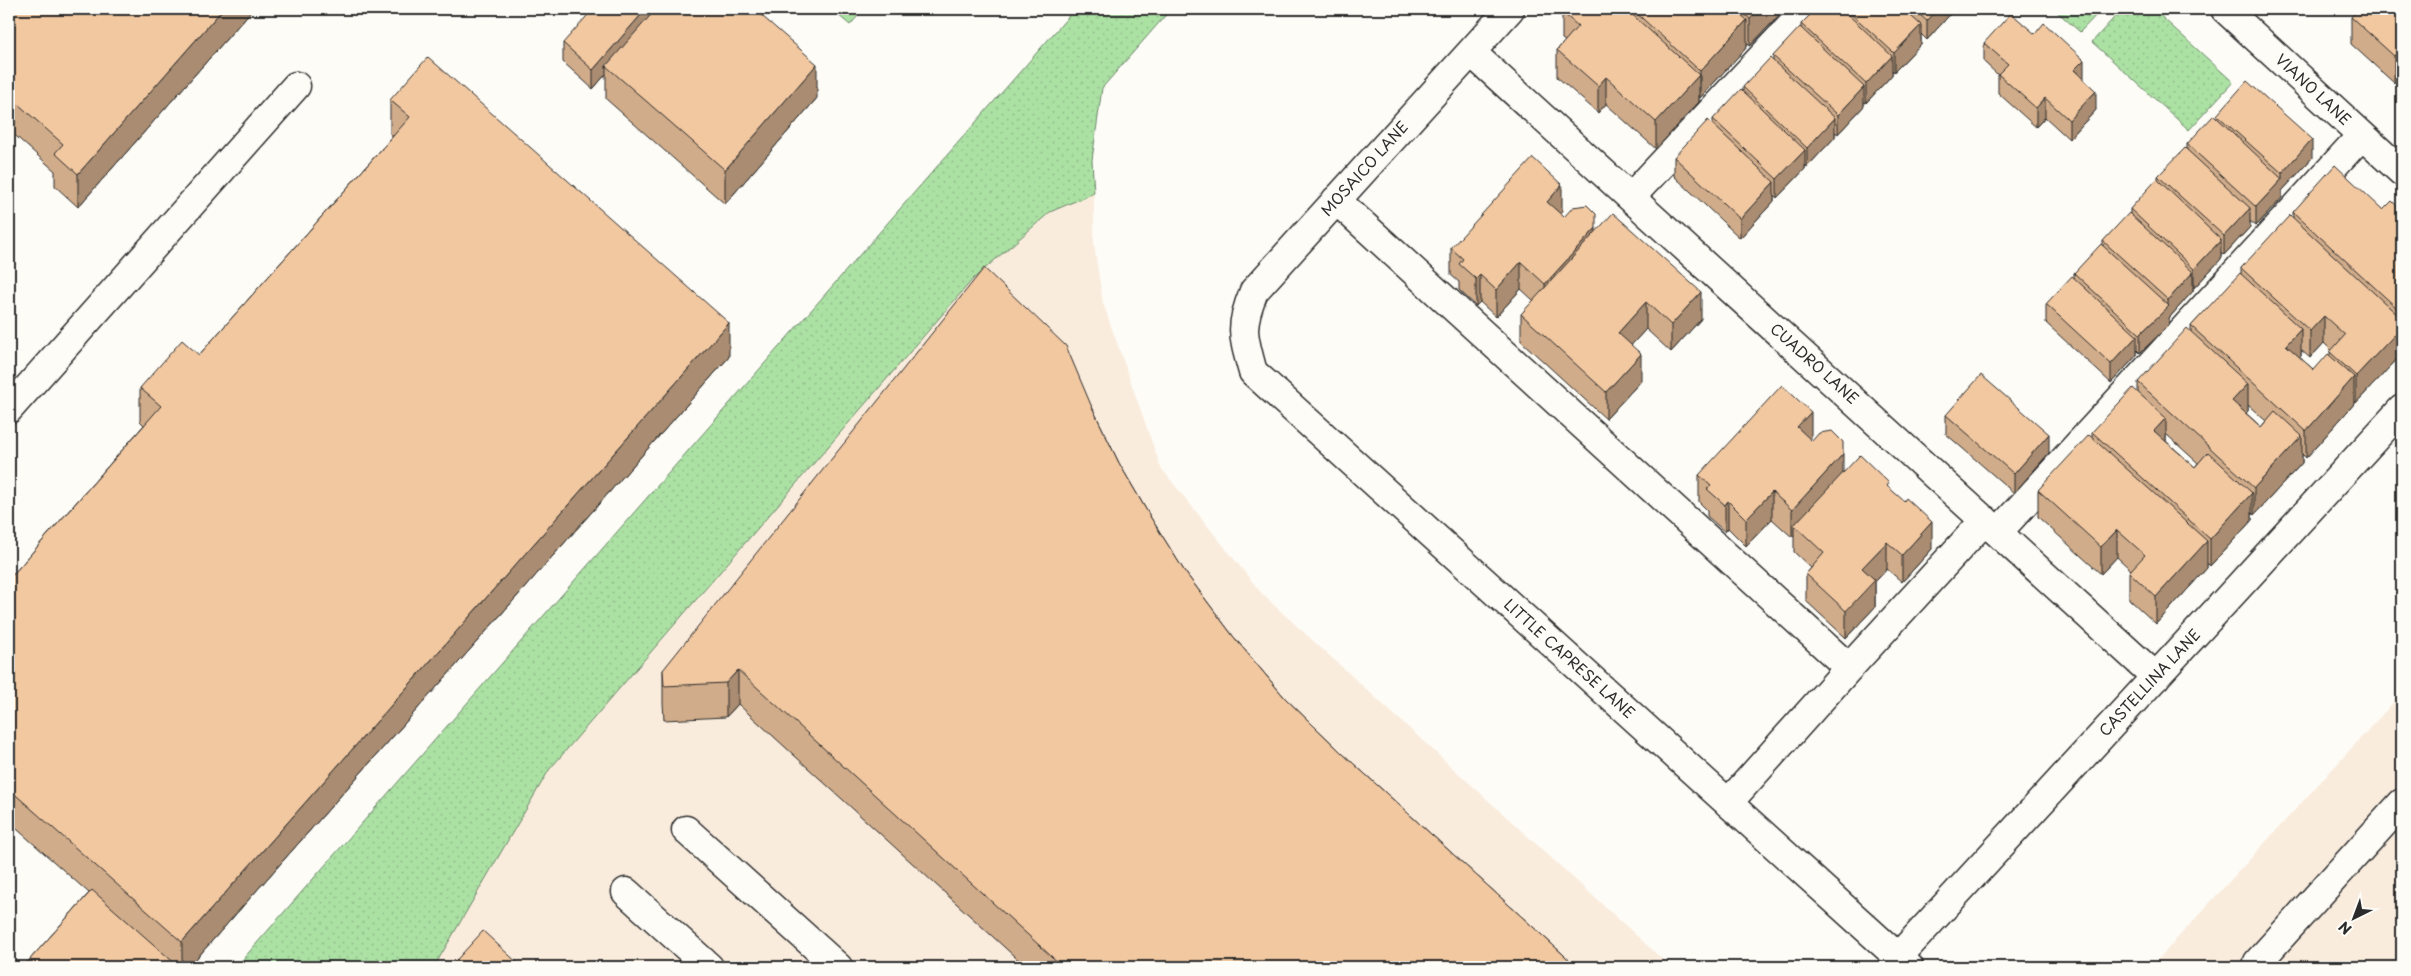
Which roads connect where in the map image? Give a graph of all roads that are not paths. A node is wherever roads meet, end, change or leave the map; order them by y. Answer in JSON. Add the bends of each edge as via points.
{"nodes":[{"id":1,"x":1510,"y":9,"type":"edge"},
{"id":2,"x":1807,"y":9,"type":"edge"},
{"id":3,"x":2224,"y":9,"type":"edge"},
{"id":4,"x":1471,"y":52,"type":"junction"},
{"id":5,"x":296,"y":86,"type":"dead end"},
{"id":6,"x":2362,"y":135,"type":"junction"},
{"id":7,"x":2402,"y":172,"type":"edge"},
{"id":8,"x":1631,"y":197,"type":"junction"},
{"id":9,"x":1336,"y":200,"type":"junction"},
{"id":10,"x":1244,"y":340,"type":"joint"},
{"id":11,"x":9,"y":409,"type":"edge"},
{"id":12,"x":2402,"y":409,"type":"edge"},
{"id":13,"x":1991,"y":526,"type":"junction"},
{"id":14,"x":1848,"y":668,"type":"junction"},
{"id":15,"x":2156,"y":677,"type":"junction"},
{"id":16,"x":1728,"y":803,"type":"junction"},
{"id":17,"x":2402,"y":803,"type":"edge"},
{"id":18,"x":686,"y":830,"type":"dead end"},
{"id":19,"x":626,"y":892,"type":"dead end"},
{"id":20,"x":1904,"y":962,"type":"edge"},
{"id":21,"x":709,"y":967,"type":"edge"},
{"id":22,"x":838,"y":967,"type":"edge"},
{"id":23,"x":2259,"y":967,"type":"edge"}],
"edges":[{"from":1,"to":4,"type":"street","name":"MOSAICO LANE"},
{"from":2,"to":8,"type":"street"},
{"from":3,"to":6,"type":"street","name":"VIANO LANE"},
{"from":4,"to":8,"type":"street","name":"CUADRO LANE"},
{"from":4,"to":9,"type":"street","name":"MOSAICO LANE"},
{"from":5,"to":11,"type":"street"},
{"from":6,"to":7,"type":"street","name":"VIANO LANE"},
{"from":6,"to":13,"type":"street"},
{"from":8,"to":13,"type":"street","name":"CUADRO LANE"},
{"from":9,"to":10,"type":"street","name":"MOSAICO LANE","via":[[1254,291],[1244,314]]},
{"from":9,"to":14,"type":"street"},
{"from":10,"to":16,"type":"street","name":"LITTLE CAPRESE LANE","via":[[1253,372]]},
{"from":12,"to":15,"type":"street","name":"CASTELLINA LANE"},
{"from":13,"to":14,"type":"street"},
{"from":13,"to":15,"type":"street","name":"CUADRO LANE"},
{"from":14,"to":16,"type":"street"},
{"from":15,"to":20,"type":"street","name":"CASTELLINA LANE"},
{"from":16,"to":20,"type":"street","name":"LITTLE CAPRESE LANE"},
{"from":17,"to":23,"type":"street","via":[[2258,962]]},
{"from":18,"to":22,"type":"street"},
{"from":19,"to":21,"type":"street"}]}
